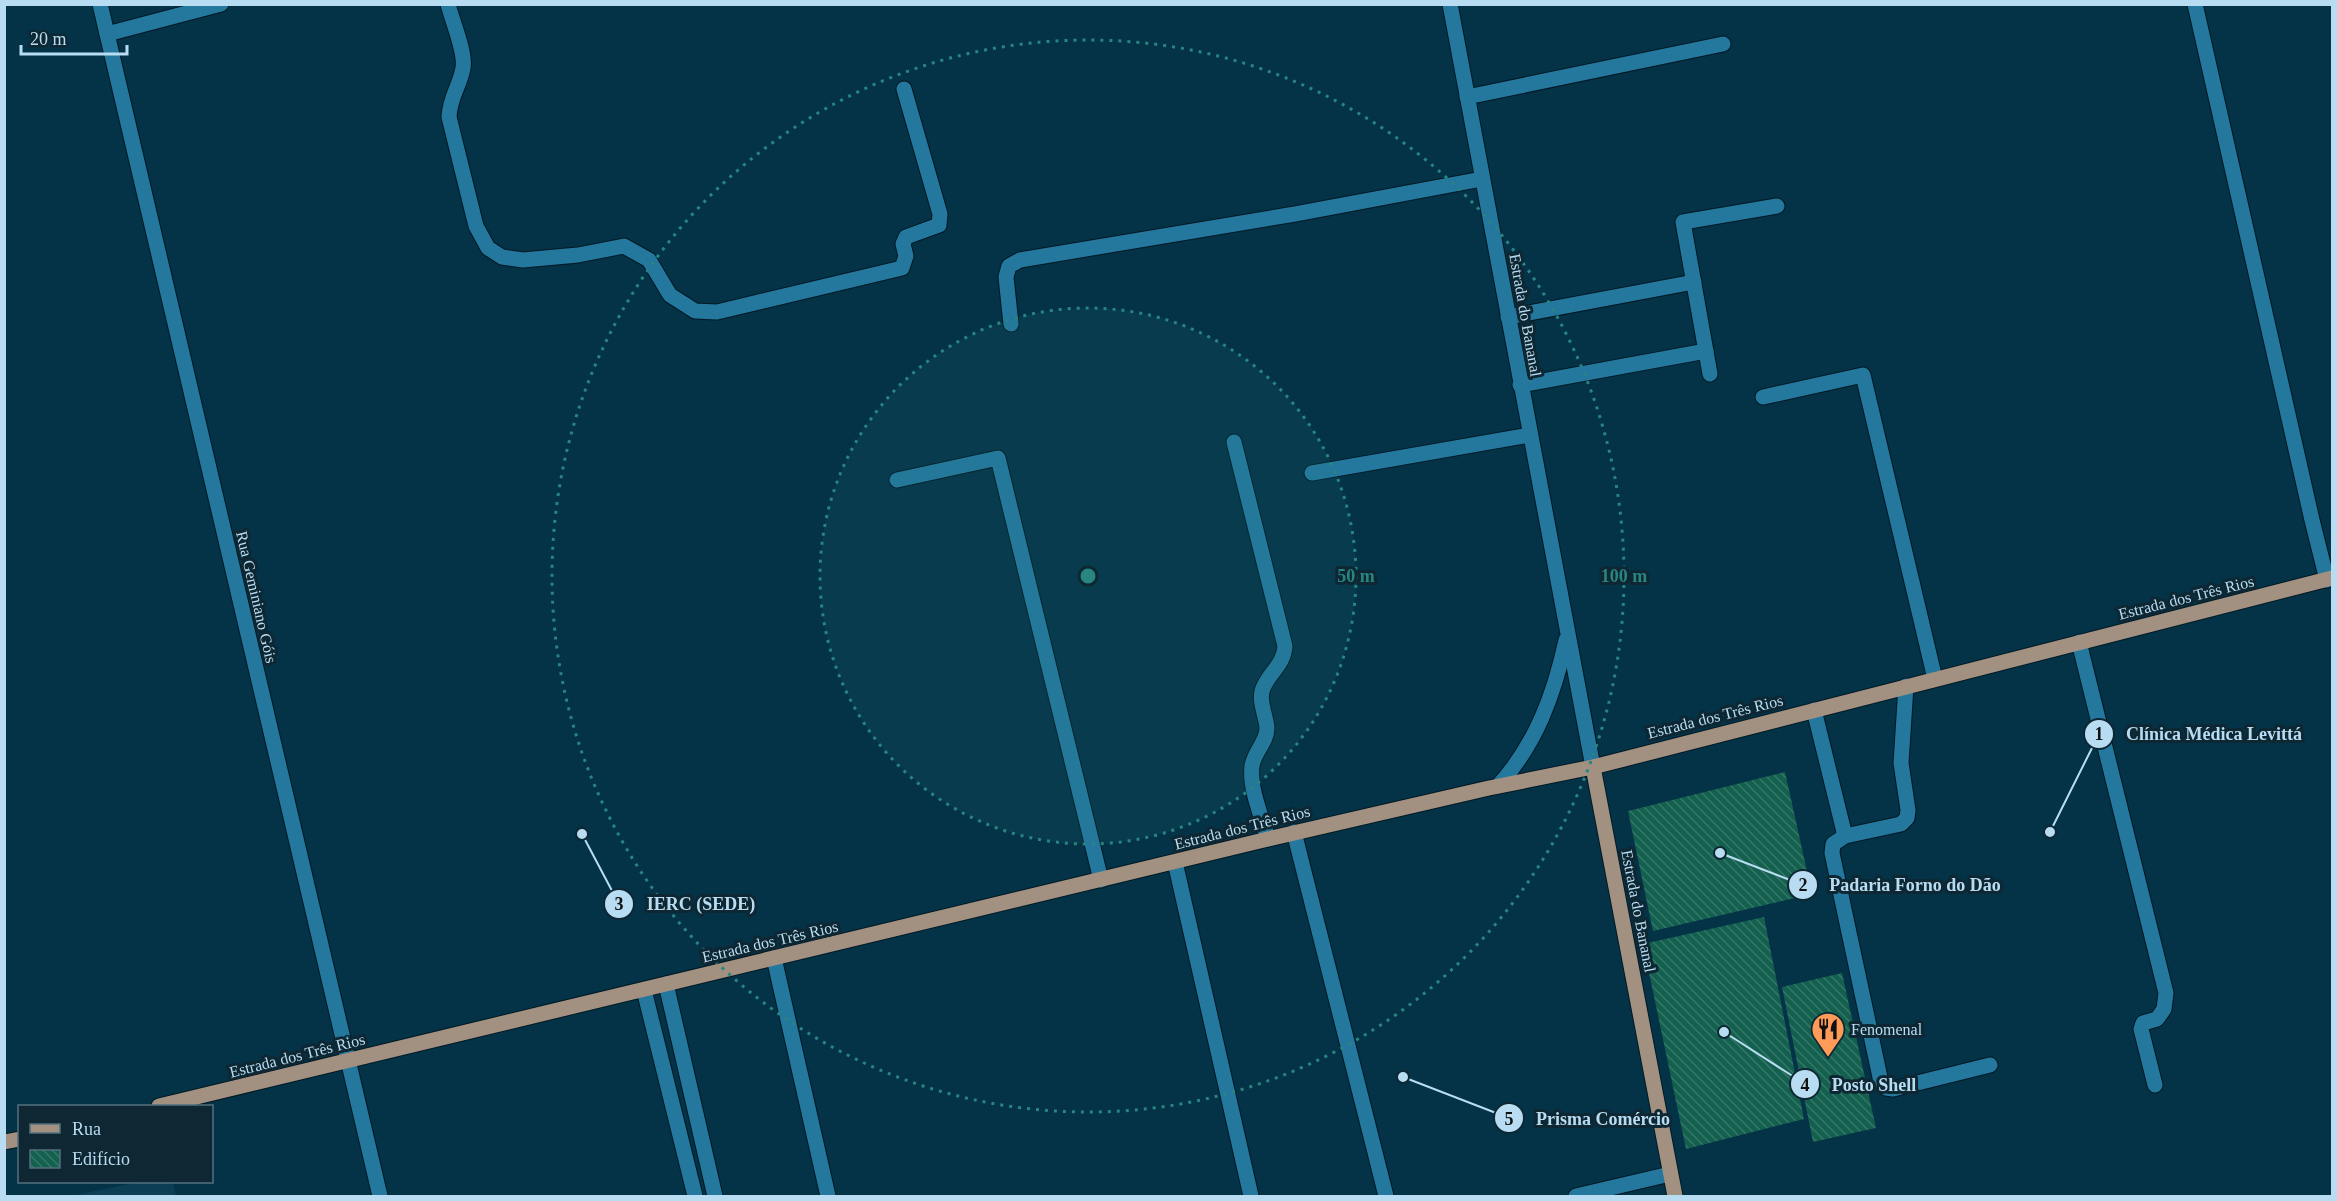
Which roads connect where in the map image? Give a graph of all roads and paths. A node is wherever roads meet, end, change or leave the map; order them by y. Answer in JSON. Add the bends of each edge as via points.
{"nodes":[{"id":1,"x":100,"y":4,"type":"edge"},
{"id":2,"x":447,"y":4,"type":"edge"},
{"id":3,"x":1450,"y":4,"type":"edge"},
{"id":4,"x":2195,"y":4,"type":"edge"},
{"id":5,"x":221,"y":5,"type":"edge"},
{"id":6,"x":106,"y":34,"type":"junction"},
{"id":7,"x":1723,"y":44,"type":"dead end"},
{"id":8,"x":904,"y":89,"type":"dead end"},
{"id":9,"x":1467,"y":97,"type":"junction"},
{"id":10,"x":1482,"y":179,"type":"junction"},
{"id":11,"x":1777,"y":206,"type":"dead end"},
{"id":12,"x":1694,"y":282,"type":"junction"},
{"id":13,"x":1508,"y":317,"type":"junction"},
{"id":14,"x":1011,"y":324,"type":"dead end"},
{"id":15,"x":1706,"y":351,"type":"junction"},
{"id":16,"x":1710,"y":374,"type":"dead end"},
{"id":17,"x":1520,"y":385,"type":"junction"},
{"id":18,"x":1762,"y":397,"type":"dead end"},
{"id":19,"x":1530,"y":435,"type":"junction"},
{"id":20,"x":1234,"y":442,"type":"dead end"},
{"id":21,"x":1312,"y":473,"type":"dead end"},
{"id":22,"x":897,"y":480,"type":"dead end"},
{"id":23,"x":2330,"y":579,"type":"edge"},
{"id":24,"x":1568,"y":632,"type":"junction"},
{"id":25,"x":2079,"y":642,"type":"junction"},
{"id":26,"x":1935,"y":679,"type":"junction"},
{"id":27,"x":1906,"y":686,"type":"junction"},
{"id":28,"x":1814,"y":710,"type":"junction"},
{"id":29,"x":1593,"y":767,"type":"junction"},
{"id":30,"x":1498,"y":786,"type":"junction"},
{"id":31,"x":1294,"y":832,"type":"junction"},
{"id":32,"x":1845,"y":836,"type":"junction"},
{"id":33,"x":1268,"y":839,"type":"junction"},
{"id":34,"x":1174,"y":861,"type":"junction"},
{"id":35,"x":1101,"y":880,"type":"junction"},
{"id":36,"x":774,"y":958,"type":"junction"},
{"id":37,"x":666,"y":984,"type":"junction"},
{"id":38,"x":644,"y":990,"type":"junction"},
{"id":39,"x":348,"y":1061,"type":"junction"},
{"id":40,"x":1990,"y":1065,"type":"dead end"},
{"id":41,"x":2155,"y":1085,"type":"dead end"},
{"id":42,"x":167,"y":1105,"type":"edge"},
{"id":43,"x":1671,"y":1174,"type":"junction"},
{"id":44,"x":380,"y":1197,"type":"edge"},
{"id":45,"x":695,"y":1197,"type":"edge"},
{"id":46,"x":715,"y":1197,"type":"edge"},
{"id":47,"x":828,"y":1197,"type":"edge"},
{"id":48,"x":1251,"y":1197,"type":"edge"},
{"id":49,"x":1386,"y":1197,"type":"edge"},
{"id":50,"x":1576,"y":1197,"type":"edge"},
{"id":51,"x":1675,"y":1197,"type":"edge"}],
"edges":[{"from":1,"to":6,"type":"street","name":"Rua Geminiano Góis"},
{"from":2,"to":8,"type":"street","via":[[464,66],[450,101],[449,117],[476,226],[488,248],[502,257],[523,260],[624,246],[649,260],[670,296],[695,311],[717,312],[902,268],[906,237],[939,225],[940,214]]},
{"from":3,"to":9,"type":"street","name":"Estrada do Bananal"},
{"from":4,"to":23,"type":"street","via":[[2309,509]]},
{"from":5,"to":6,"type":"street"},
{"from":6,"to":39,"type":"street","name":"Rua Geminiano Góis"},
{"from":7,"to":9,"type":"street"},
{"from":9,"to":10,"type":"street","name":"Estrada do Bananal"},
{"from":10,"to":13,"type":"street","name":"Estrada do Bananal"},
{"from":10,"to":14,"type":"street","via":[[1020,260],[1009,266],[1006,278]]},
{"from":11,"to":12,"type":"street","via":[[1683,222]]},
{"from":12,"to":13,"type":"street"},
{"from":12,"to":15,"type":"street"},
{"from":13,"to":17,"type":"street","name":"Estrada do Bananal"},
{"from":15,"to":16,"type":"street"},
{"from":15,"to":17,"type":"street"},
{"from":17,"to":19,"type":"street","name":"Estrada do Bananal"},
{"from":18,"to":26,"type":"street","via":[[1863,375]]},
{"from":19,"to":21,"type":"street"},
{"from":19,"to":24,"type":"street","name":"Estrada do Bananal"},
{"from":20,"to":33,"type":"street","via":[[1285,646],[1285,656],[1263,687],[1261,699],[1267,730],[1251,769]]},
{"from":22,"to":35,"type":"street","via":[[998,458]]},
{"from":23,"to":25,"type":"main road","name":"Estrada dos Três Rios"},
{"from":24,"to":29,"type":"street","name":"Estrada do Bananal"},
{"from":24,"to":30,"type":"street","name":"Estrada do Bananal","via":[[1560,669],[1540,724],[1517,765]]},
{"from":25,"to":26,"type":"main road","name":"Estrada dos Três Rios"},
{"from":25,"to":41,"type":"street","via":[[2166,993],[2164,1009],[2157,1019],[2143,1023],[2141,1029]]},
{"from":26,"to":27,"type":"main road","name":"Estrada dos Três Rios"},
{"from":27,"to":28,"type":"main road","name":"Estrada dos Três Rios"},
{"from":27,"to":32,"type":"street","via":[[1901,763],[1907,818],[1901,825]]},
{"from":28,"to":29,"type":"main road","name":"Estrada dos Três Rios"},
{"from":28,"to":32,"type":"street"},
{"from":29,"to":30,"type":"main road","name":"Estrada dos Três Rios"},
{"from":29,"to":43,"type":"main road","name":"Estrada do Bananal"},
{"from":30,"to":31,"type":"main road","name":"Estrada dos Três Rios"},
{"from":31,"to":33,"type":"main road","name":"Estrada dos Três Rios"},
{"from":31,"to":49,"type":"street"},
{"from":32,"to":40,"type":"street","via":[[1833,844],[1832,853],[1881,1082],[1893,1089]]},
{"from":33,"to":34,"type":"main road","name":"Estrada dos Três Rios"},
{"from":34,"to":35,"type":"main road","name":"Estrada dos Três Rios"},
{"from":34,"to":48,"type":"street"},
{"from":35,"to":36,"type":"main road","name":"Estrada dos Três Rios"},
{"from":36,"to":37,"type":"main road","name":"Estrada dos Três Rios"},
{"from":36,"to":47,"type":"street"},
{"from":37,"to":38,"type":"main road","name":"Estrada dos Três Rios"},
{"from":37,"to":46,"type":"street"},
{"from":38,"to":39,"type":"main road","name":"Estrada dos Três Rios"},
{"from":38,"to":45,"type":"street"},
{"from":39,"to":42,"type":"main road","name":"Estrada dos Três Rios"},
{"from":39,"to":44,"type":"street","name":"Rua Geminiano Góis"},
{"from":43,"to":50,"type":"street"},
{"from":43,"to":51,"type":"main road","name":"Estrada do Bananal"}]}
